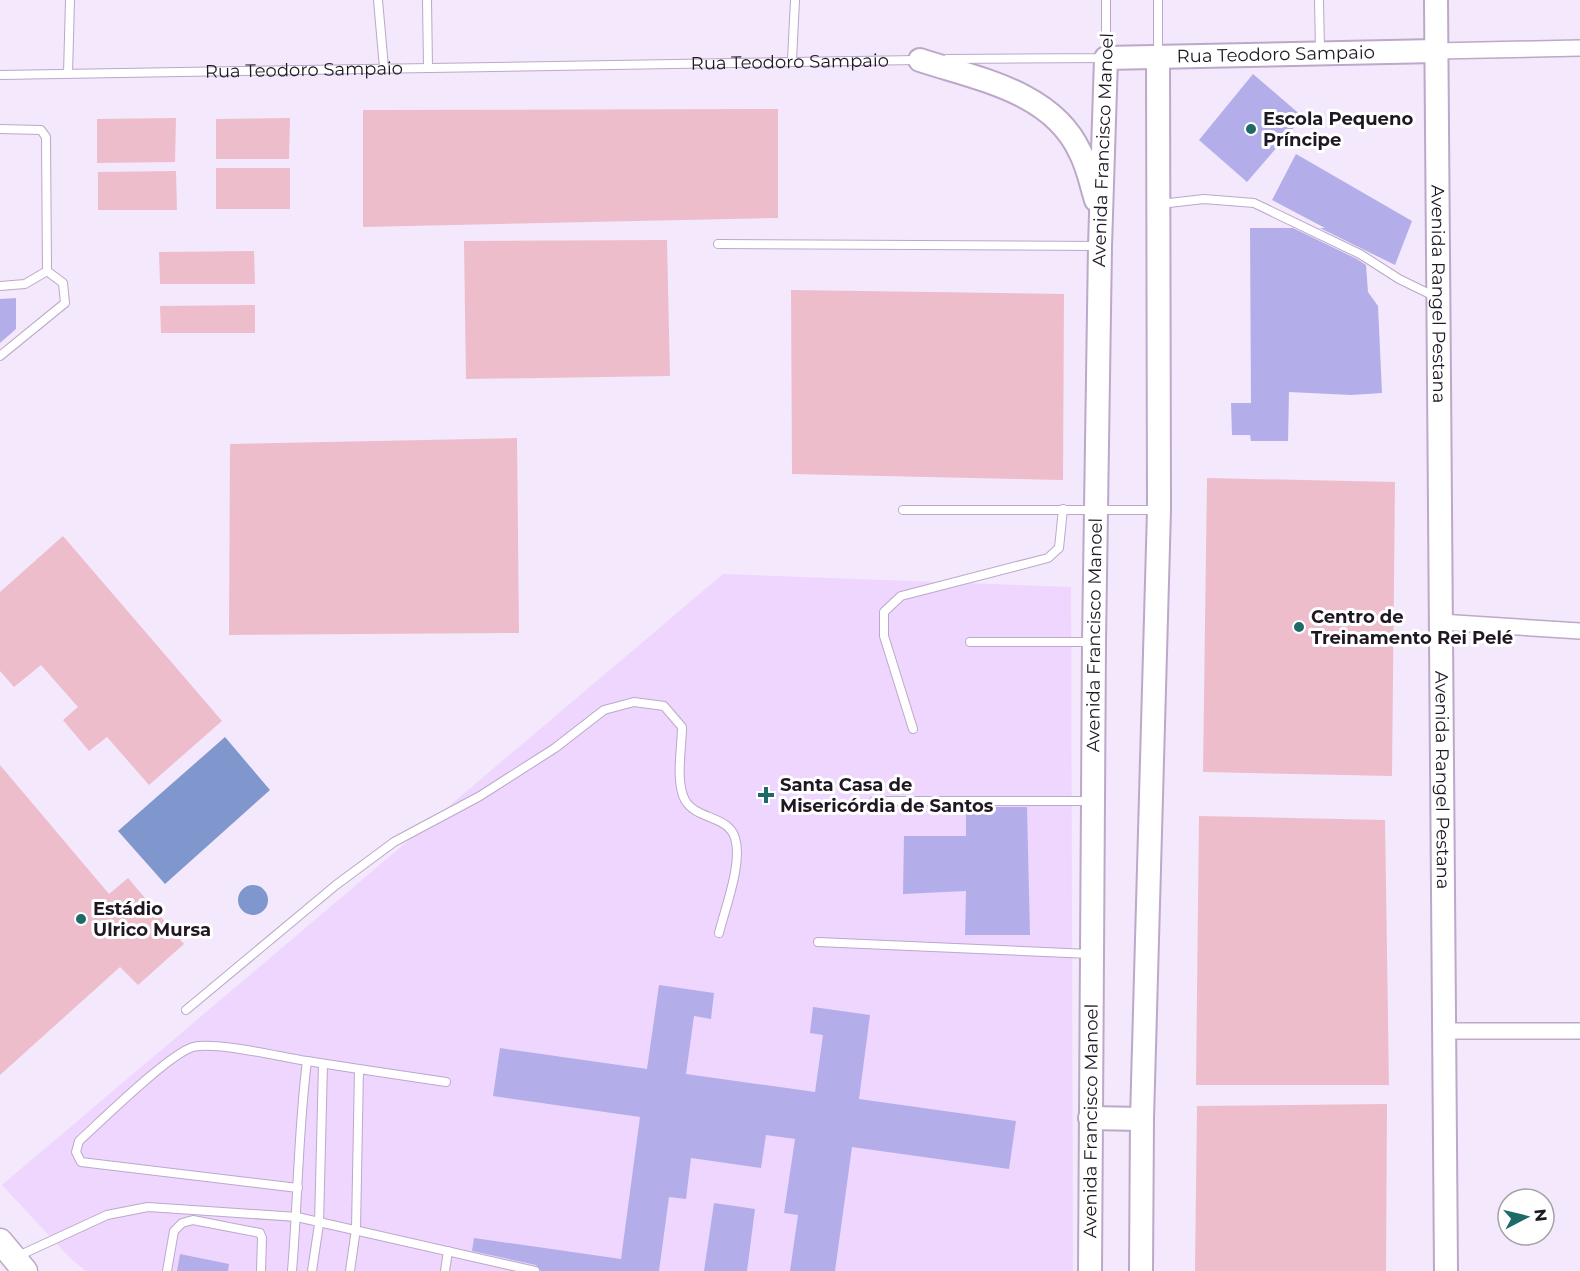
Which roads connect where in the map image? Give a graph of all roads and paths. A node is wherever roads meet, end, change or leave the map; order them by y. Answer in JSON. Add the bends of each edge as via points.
{"nodes":[{"id":1,"x":70,"y":0,"type":"edge"},
{"id":2,"x":378,"y":0,"type":"edge"},
{"id":3,"x":427,"y":0,"type":"edge"},
{"id":4,"x":795,"y":0,"type":"edge"},
{"id":5,"x":1106,"y":0,"type":"edge"},
{"id":6,"x":1158,"y":0,"type":"edge"},
{"id":7,"x":1319,"y":0,"type":"edge"},
{"id":8,"x":1436,"y":0,"type":"edge"},
{"id":9,"x":1580,"y":48,"type":"edge"},
{"id":10,"x":1436,"y":51,"type":"junction"},
{"id":11,"x":1320,"y":55,"type":"junction"},
{"id":12,"x":1153,"y":57,"type":"junction"},
{"id":13,"x":1114,"y":58,"type":"junction"},
{"id":14,"x":792,"y":60,"type":"junction"},
{"id":15,"x":920,"y":60,"type":"junction"},
{"id":16,"x":384,"y":68,"type":"junction"},
{"id":17,"x":428,"y":68,"type":"junction"},
{"id":18,"x":68,"y":74,"type":"junction"},
{"id":19,"x":0,"y":75,"type":"edge"},
{"id":20,"x":0,"y":129,"type":"edge"},
{"id":21,"x":1158,"y":205,"type":"junction"},
{"id":22,"x":1102,"y":220,"type":"junction"},
{"id":23,"x":718,"y":244,"type":"dead end"},
{"id":24,"x":1100,"y":246,"type":"junction"},
{"id":25,"x":47,"y":271,"type":"junction"},
{"id":26,"x":0,"y":286,"type":"edge"},
{"id":27,"x":1437,"y":298,"type":"junction"},
{"id":28,"x":0,"y":356,"type":"edge"},
{"id":29,"x":1063,"y":509,"type":"junction"},
{"id":30,"x":903,"y":510,"type":"dead end"},
{"id":31,"x":1106,"y":510,"type":"junction"},
{"id":32,"x":1150,"y":510,"type":"junction"},
{"id":33,"x":1440,"y":622,"type":"junction"},
{"id":34,"x":1580,"y":631,"type":"edge"},
{"id":35,"x":970,"y":642,"type":"dead end"},
{"id":36,"x":1094,"y":642,"type":"junction"},
{"id":37,"x":913,"y":729,"type":"dead end"},
{"id":38,"x":874,"y":801,"type":"dead end"},
{"id":39,"x":1095,"y":801,"type":"junction"},
{"id":40,"x":719,"y":933,"type":"dead end"},
{"id":41,"x":818,"y":942,"type":"dead end"},
{"id":42,"x":1091,"y":954,"type":"junction"},
{"id":43,"x":186,"y":1010,"type":"dead end"},
{"id":44,"x":1445,"y":1031,"type":"junction"},
{"id":45,"x":1580,"y":1031,"type":"edge"},
{"id":46,"x":307,"y":1061,"type":"junction"},
{"id":47,"x":323,"y":1064,"type":"junction"},
{"id":48,"x":359,"y":1069,"type":"junction"},
{"id":49,"x":446,"y":1082,"type":"dead end"},
{"id":50,"x":1095,"y":1118,"type":"junction"},
{"id":51,"x":1140,"y":1119,"type":"junction"},
{"id":52,"x":298,"y":1188,"type":"junction"},
{"id":53,"x":297,"y":1217,"type":"junction"},
{"id":54,"x":319,"y":1224,"type":"junction"},
{"id":55,"x":356,"y":1229,"type":"junction"},
{"id":56,"x":448,"y":1251,"type":"junction"},
{"id":57,"x":13,"y":1257,"type":"edge"},
{"id":58,"x":167,"y":1271,"type":"edge"},
{"id":59,"x":261,"y":1271,"type":"edge"},
{"id":60,"x":292,"y":1271,"type":"edge"},
{"id":61,"x":312,"y":1271,"type":"edge"},
{"id":62,"x":350,"y":1271,"type":"edge"},
{"id":63,"x":445,"y":1271,"type":"edge"},
{"id":64,"x":535,"y":1271,"type":"edge"},
{"id":65,"x":1089,"y":1271,"type":"edge"},
{"id":66,"x":1141,"y":1271,"type":"edge"},
{"id":67,"x":1446,"y":1271,"type":"edge"}],
"edges":[{"from":1,"to":18,"type":"lane"},
{"from":2,"to":16,"type":"lane"},
{"from":3,"to":17,"type":"lane"},
{"from":4,"to":14,"type":"lane"},
{"from":5,"to":13,"type":"lane","name":"Avenida Francisco Manoel"},
{"from":6,"to":12,"type":"lane"},
{"from":7,"to":11,"type":"lane"},
{"from":8,"to":10,"type":"street","name":"Avenida Rangel Pestana"},
{"from":9,"to":10,"type":"street","name":"Rua Teodoro Sampaio"},
{"from":10,"to":11,"type":"street","name":"Rua Teodoro Sampaio"},
{"from":10,"to":27,"type":"street","name":"Avenida Rangel Pestana"},
{"from":11,"to":12,"type":"street","name":"Rua Teodoro Sampaio"},
{"from":12,"to":13,"type":"street","name":"Rua Teodoro Sampaio"},
{"from":12,"to":21,"type":"street"},
{"from":13,"to":15,"type":"lane","name":"Rua Teodoro Sampaio"},
{"from":13,"to":22,"type":"street","name":"Avenida Francisco Manoel"},
{"from":14,"to":15,"type":"lane","name":"Rua Teodoro Sampaio"},
{"from":14,"to":17,"type":"lane","name":"Rua Teodoro Sampaio"},
{"from":15,"to":22,"type":"street","via":[[1011,90],[1053,117],[1080,151]]},
{"from":16,"to":17,"type":"lane","name":"Rua Teodoro Sampaio"},
{"from":16,"to":18,"type":"lane","name":"Rua Teodoro Sampaio"},
{"from":18,"to":19,"type":"lane","name":"Rua Teodoro Sampaio"},
{"from":20,"to":25,"type":"lane","via":[[41,130],[46,137]]},
{"from":21,"to":27,"type":"lane","via":[[1204,199],[1254,203],[1360,254]]},
{"from":21,"to":32,"type":"street"},
{"from":22,"to":24,"type":"street","name":"Avenida Francisco Manoel"},
{"from":23,"to":24,"type":"lane"},
{"from":24,"to":31,"type":"street","name":"Avenida Francisco Manoel"},
{"from":25,"to":26,"type":"lane","via":[[25,284]]},
{"from":25,"to":28,"type":"lane","via":[[63,283],[65,303]]},
{"from":27,"to":33,"type":"street","name":"Avenida Rangel Pestana"},
{"from":29,"to":30,"type":"lane"},
{"from":29,"to":31,"type":"lane"},
{"from":29,"to":37,"type":"lane","via":[[1059,548],[1048,558],[901,596],[884,612],[884,636]]},
{"from":31,"to":32,"type":"lane"},
{"from":31,"to":36,"type":"street","name":"Avenida Francisco Manoel"},
{"from":32,"to":51,"type":"street"},
{"from":33,"to":34,"type":"street"},
{"from":33,"to":44,"type":"street","name":"Avenida Rangel Pestana"},
{"from":35,"to":36,"type":"lane"},
{"from":36,"to":39,"type":"street","name":"Avenida Francisco Manoel"},
{"from":38,"to":39,"type":"lane"},
{"from":39,"to":42,"type":"street","name":"Avenida Francisco Manoel"},
{"from":40,"to":43,"type":"lane","via":[[737,858],[735,836],[724,822],[699,813],[686,801],[681,782],[682,727],[664,706],[634,702],[604,710],[499,784],[394,842]]},
{"from":41,"to":42,"type":"lane"},
{"from":42,"to":50,"type":"street","name":"Avenida Francisco Manoel"},
{"from":44,"to":45,"type":"street"},
{"from":44,"to":67,"type":"street","name":"Avenida Rangel Pestana"},
{"from":46,"to":47,"type":"lane"},
{"from":46,"to":52,"type":"lane"},
{"from":46,"to":52,"type":"lane","via":[[211,1046],[192,1047],[172,1059],[79,1141],[76,1152],[81,1162]]},
{"from":47,"to":48,"type":"lane"},
{"from":47,"to":54,"type":"lane"},
{"from":48,"to":49,"type":"lane"},
{"from":48,"to":55,"type":"lane"},
{"from":50,"to":51,"type":"street"},
{"from":50,"to":65,"type":"street","name":"Avenida Francisco Manoel"},
{"from":51,"to":66,"type":"street"},
{"from":52,"to":53,"type":"lane"},
{"from":53,"to":54,"type":"lane"},
{"from":53,"to":57,"type":"lane","via":[[148,1207],[107,1215]]},
{"from":53,"to":60,"type":"lane"},
{"from":54,"to":55,"type":"lane"},
{"from":54,"to":61,"type":"lane"},
{"from":55,"to":56,"type":"lane"},
{"from":55,"to":62,"type":"lane"},
{"from":56,"to":63,"type":"lane"},
{"from":56,"to":64,"type":"lane"},
{"from":58,"to":59,"type":"lane","via":[[174,1231],[193,1220],[260,1233]]}]}
